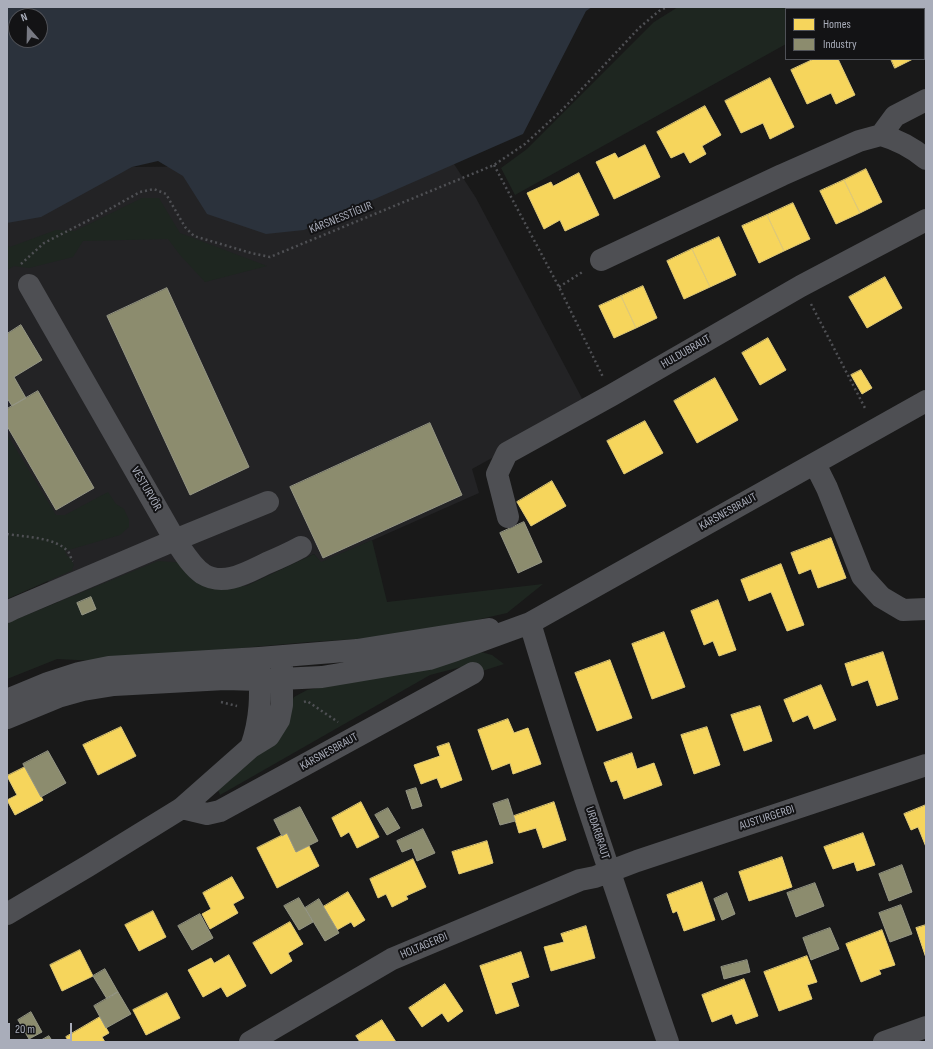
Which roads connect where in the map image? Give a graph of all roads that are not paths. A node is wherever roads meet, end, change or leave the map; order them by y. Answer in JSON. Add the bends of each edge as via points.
{"nodes":[{"id":1,"x":926,"y":100,"type":"edge"},
{"id":2,"x":880,"y":135,"type":"junction"},
{"id":3,"x":926,"y":159,"type":"edge"},
{"id":4,"x":926,"y":220,"type":"edge"},
{"id":5,"x":601,"y":260,"type":"road end"},
{"id":6,"x":22,"y":277,"type":"road end"},
{"id":7,"x":926,"y":401,"type":"edge"},
{"id":8,"x":814,"y":464,"type":"junction"},
{"id":9,"x":268,"y":502,"type":"dead end"},
{"id":10,"x":508,"y":517,"type":"dead end"},
{"id":11,"x":175,"y":540,"type":"junction"},
{"id":12,"x":302,"y":548,"type":"dead end"},
{"id":13,"x":926,"y":609,"type":"edge"},
{"id":14,"x":9,"y":610,"type":"edge"},
{"id":15,"x":530,"y":623,"type":"junction"},
{"id":16,"x":282,"y":656,"type":"junction"},
{"id":17,"x":259,"y":658,"type":"junction"},
{"id":18,"x":473,"y":673,"type":"dead end"},
{"id":19,"x":282,"y":679,"type":"junction"},
{"id":20,"x":260,"y":680,"type":"junction"},
{"id":21,"x":7,"y":700,"type":"edge"},
{"id":22,"x":7,"y":718,"type":"edge"},
{"id":23,"x":251,"y":747,"type":"junction"},
{"id":24,"x":926,"y":765,"type":"edge"},
{"id":25,"x":182,"y":808,"type":"junction"},
{"id":26,"x":609,"y":872,"type":"junction"},
{"id":27,"x":7,"y":914,"type":"edge"},
{"id":28,"x":926,"y":1027,"type":"edge"},
{"id":29,"x":250,"y":1042,"type":"edge"},
{"id":30,"x":668,"y":1042,"type":"edge"},
{"id":31,"x":884,"y":1042,"type":"edge"}],
"edges":[{"from":1,"to":2,"type":"street","via":[[895,116]]},
{"from":2,"to":3,"type":"street","via":[[904,143]]},
{"from":2,"to":5,"type":"street","via":[[859,141],[782,175]]},
{"from":4,"to":10,"type":"street","name":"HULDUBRAUT","via":[[802,286],[507,453],[497,474]]},
{"from":6,"to":11,"type":"street","name":"VESTURVÖR"},
{"from":7,"to":8,"type":"street","name":"KÁRSNESBRAUT"},
{"from":8,"to":13,"type":"street","via":[[827,488],[862,576],[881,597],[903,610]]},
{"from":8,"to":15,"type":"street","name":"KÁRSNESBRAUT"},
{"from":9,"to":11,"type":"street"},
{"from":11,"to":12,"type":"street","name":"VESTURVÖR","via":[[202,573],[222,579],[243,575]]},
{"from":11,"to":14,"type":"street"},
{"from":15,"to":16,"type":"street","name":"KÁRSNESBRAUT","via":[[357,650]]},
{"from":15,"to":19,"type":"street","name":"KÁRSNESBRAUT","via":[[428,659],[322,677]]},
{"from":15,"to":26,"type":"street","name":"URÐARBRAUT"},
{"from":16,"to":17,"type":"street","name":"KÁRSNESBRAUT"},
{"from":16,"to":19,"type":"street"},
{"from":17,"to":20,"type":"street"},
{"from":17,"to":21,"type":"street","via":[[109,667],[48,683]]},
{"from":18,"to":25,"type":"street","name":"KÁRSNESBRAUT","via":[[220,811],[207,814]]},
{"from":19,"to":20,"type":"street","name":"KÁRSNESBRAUT"},
{"from":19,"to":23,"type":"street","via":[[279,720],[269,736]]},
{"from":20,"to":22,"type":"street","via":[[225,679],[114,685],[83,690]]},
{"from":20,"to":23,"type":"street","via":[[260,709]]},
{"from":23,"to":25,"type":"street"},
{"from":24,"to":26,"type":"street","name":"AUSTURGERÐI"},
{"from":25,"to":27,"type":"street"},
{"from":26,"to":29,"type":"street","name":"HOLTAGERÐI","via":[[580,880],[392,959]]},
{"from":26,"to":30,"type":"street","name":"URÐARBRAUT"},
{"from":28,"to":31,"type":"street"}]}
